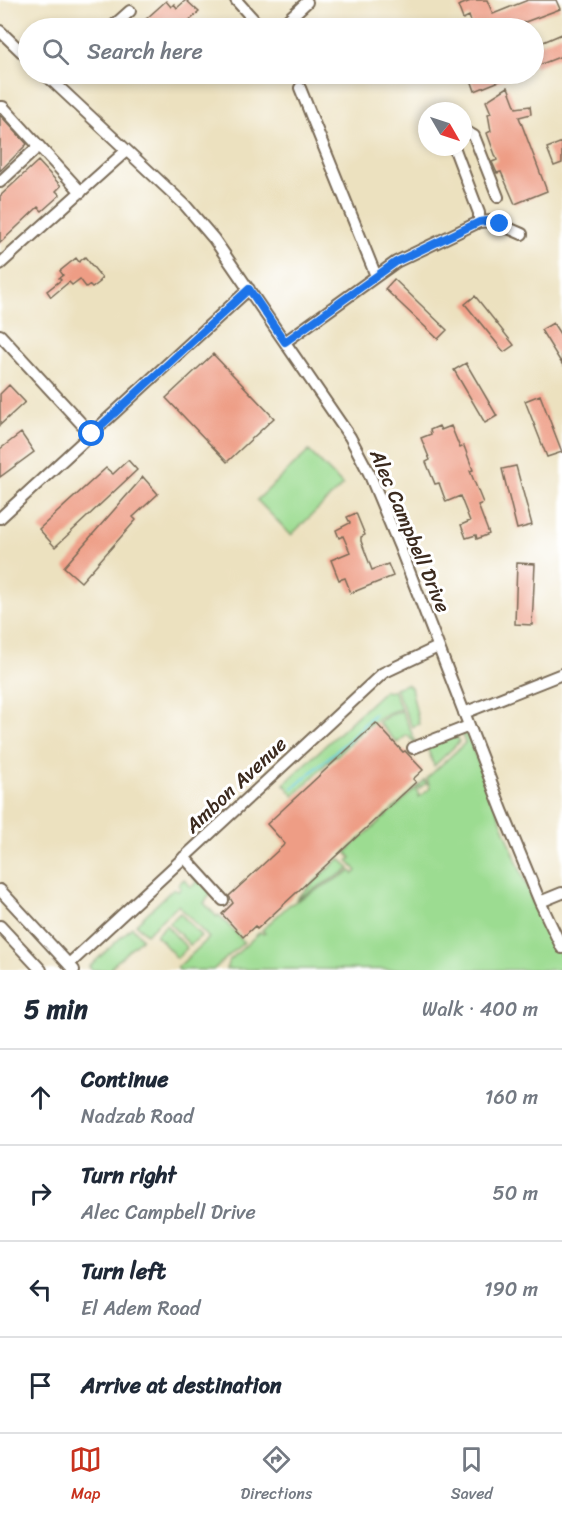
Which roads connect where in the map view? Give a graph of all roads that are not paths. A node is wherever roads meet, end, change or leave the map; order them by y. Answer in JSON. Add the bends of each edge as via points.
{"nodes":[{"id":1,"x":236,"y":0,"type":"edge"},
{"id":2,"x":306,"y":2,"type":"dead end"},
{"id":3,"x":130,"y":11,"type":"dead end"},
{"id":4,"x":122,"y":18,"type":"edge"},
{"id":5,"x":252,"y":18,"type":"edge"},
{"id":6,"x":289,"y":18,"type":"edge"},
{"id":7,"x":0,"y":31,"type":"edge"},
{"id":8,"x":18,"y":48,"type":"edge"},
{"id":9,"x":62,"y":84,"type":"edge"},
{"id":10,"x":300,"y":88,"type":"dead end"},
{"id":11,"x":0,"y":107,"type":"edge"},
{"id":12,"x":472,"y":135,"type":"edge"},
{"id":13,"x":39,"y":146,"type":"junction"},
{"id":14,"x":126,"y":150,"type":"junction"},
{"id":15,"x":457,"y":156,"type":"edge"},
{"id":16,"x":0,"y":182,"type":"edge"},
{"id":17,"x":81,"y":192,"type":"junction"},
{"id":18,"x":498,"y":197,"type":"dead end"},
{"id":19,"x":479,"y":222,"type":"junction"},
{"id":20,"x":522,"y":234,"type":"dead end"},
{"id":21,"x":0,"y":264,"type":"edge"},
{"id":22,"x":376,"y":276,"type":"junction"},
{"id":23,"x":249,"y":289,"type":"junction"},
{"id":24,"x":0,"y":335,"type":"edge"},
{"id":25,"x":285,"y":342,"type":"junction"},
{"id":26,"x":92,"y":434,"type":"junction"},
{"id":27,"x":0,"y":518,"type":"edge"},
{"id":28,"x":438,"y":648,"type":"junction"},
{"id":29,"x":562,"y":674,"type":"edge"},
{"id":30,"x":464,"y":713,"type":"junction"},
{"id":31,"x":469,"y":726,"type":"junction"},
{"id":32,"x":412,"y":748,"type":"dead end"},
{"id":33,"x":183,"y":857,"type":"junction"},
{"id":34,"x":0,"y":890,"type":"edge"},
{"id":35,"x":562,"y":893,"type":"edge"},
{"id":36,"x":223,"y":900,"type":"dead end"},
{"id":37,"x":4,"y":902,"type":"edge"},
{"id":38,"x":540,"y":902,"type":"junction"},
{"id":39,"x":0,"y":926,"type":"edge"},
{"id":40,"x":562,"y":948,"type":"edge"},
{"id":41,"x":72,"y":967,"type":"edge"},
{"id":42,"x":41,"y":970,"type":"edge"}],
"edges":[{"from":1,"to":5,"type":"street"},
{"from":2,"to":6,"type":"street"},
{"from":3,"to":4,"type":"street"},
{"from":7,"to":8,"type":"street"},
{"from":9,"to":14,"type":"street","name":"Alec Campbell Drive"},
{"from":10,"to":22,"type":"street"},
{"from":11,"to":13,"type":"street"},
{"from":12,"to":18,"type":"street"},
{"from":13,"to":16,"type":"street"},
{"from":13,"to":17,"type":"street"},
{"from":14,"to":17,"type":"street"},
{"from":14,"to":23,"type":"street","name":"Alec Campbell Drive","via":[[185,205]]},
{"from":15,"to":19,"type":"street"},
{"from":17,"to":21,"type":"street"},
{"from":19,"to":20,"type":"street","via":[[492,221]]},
{"from":19,"to":22,"type":"street","via":[[396,262]]},
{"from":22,"to":25,"type":"street"},
{"from":23,"to":25,"type":"street","name":"Alec Campbell Drive"},
{"from":23,"to":26,"type":"street"},
{"from":24,"to":26,"type":"street"},
{"from":25,"to":28,"type":"street","name":"Alec Campbell Drive","via":[[350,437],[369,473]]},
{"from":26,"to":27,"type":"street"},
{"from":28,"to":30,"type":"street","name":"Alec Campbell Drive"},
{"from":28,"to":33,"type":"street","name":"Ambon Avenue","via":[[383,674]]},
{"from":29,"to":30,"type":"street"},
{"from":30,"to":31,"type":"street","name":"Alec Campbell Drive"},
{"from":31,"to":32,"type":"street"},
{"from":31,"to":38,"type":"street","name":"Alec Campbell Drive"},
{"from":33,"to":36,"type":"street"},
{"from":33,"to":41,"type":"street","name":"Ambon Avenue"},
{"from":34,"to":37,"type":"street"},
{"from":35,"to":38,"type":"street"},
{"from":37,"to":41,"type":"street"},
{"from":38,"to":40,"type":"street","name":"Alec Campbell Drive"},
{"from":39,"to":42,"type":"street"}]}
